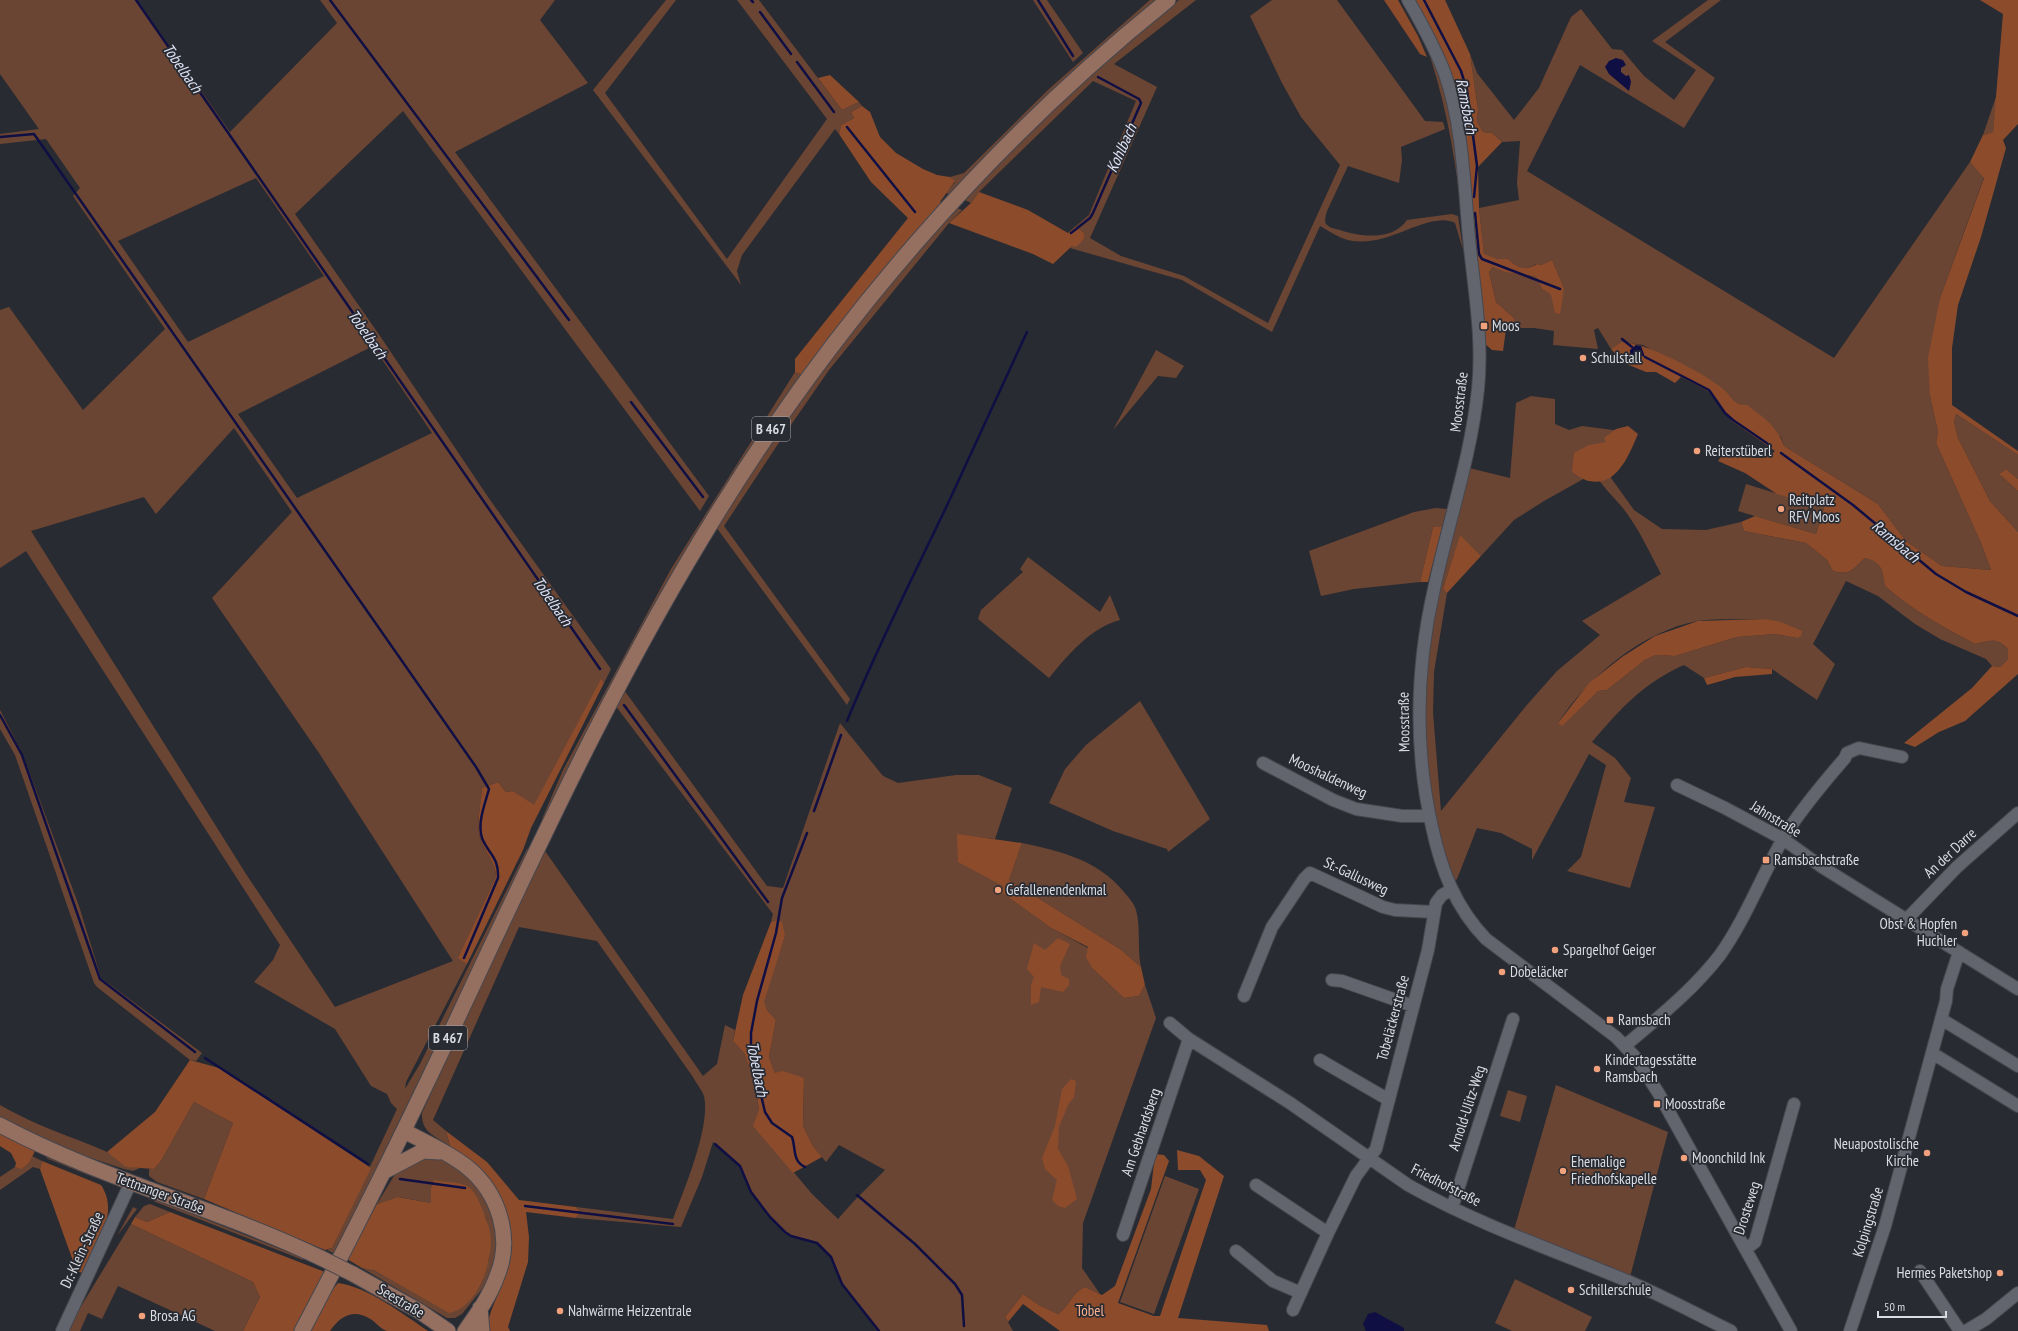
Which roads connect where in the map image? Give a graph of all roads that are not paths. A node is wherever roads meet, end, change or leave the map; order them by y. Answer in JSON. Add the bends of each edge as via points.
{"nodes":[{"id":1,"x":1168,"y":0,"type":"edge"},
{"id":2,"x":1408,"y":0,"type":"edge"},
{"id":3,"x":1902,"y":756,"type":"dead end"},
{"id":4,"x":1263,"y":763,"type":"dead end"},
{"id":5,"x":1677,"y":785,"type":"dead end"},
{"id":6,"x":2018,"y":813,"type":"edge"},
{"id":7,"x":1429,"y":816,"type":"junction"},
{"id":8,"x":1783,"y":839,"type":"junction"},
{"id":9,"x":1450,"y":890,"type":"junction"},
{"id":10,"x":1433,"y":912,"type":"junction"},
{"id":11,"x":1906,"y":920,"type":"junction"},
{"id":12,"x":1959,"y":952,"type":"junction"},
{"id":13,"x":1332,"y":980,"type":"dead end"},
{"id":14,"x":2018,"y":989,"type":"edge"},
{"id":15,"x":1244,"y":996,"type":"dead end"},
{"id":16,"x":1413,"y":1006,"type":"junction"},
{"id":17,"x":1513,"y":1019,"type":"dead end"},
{"id":18,"x":1941,"y":1019,"type":"junction"},
{"id":19,"x":1170,"y":1023,"type":"dead end"},
{"id":20,"x":1189,"y":1039,"type":"junction"},
{"id":21,"x":1626,"y":1045,"type":"junction"},
{"id":22,"x":1932,"y":1053,"type":"junction"},
{"id":23,"x":1320,"y":1060,"type":"dead end"},
{"id":24,"x":2018,"y":1066,"type":"edge"},
{"id":25,"x":1389,"y":1100,"type":"junction"},
{"id":26,"x":1794,"y":1104,"type":"dead end"},
{"id":27,"x":2018,"y":1106,"type":"edge"},
{"id":28,"x":0,"y":1125,"type":"edge"},
{"id":29,"x":404,"y":1131,"type":"junction"},
{"id":30,"x":443,"y":1152,"type":"junction"},
{"id":31,"x":1370,"y":1158,"type":"junction"},
{"id":32,"x":384,"y":1171,"type":"junction"},
{"id":33,"x":131,"y":1182,"type":"junction"},
{"id":34,"x":1256,"y":1185,"type":"dead end"},
{"id":35,"x":1452,"y":1208,"type":"junction"},
{"id":36,"x":1328,"y":1233,"type":"junction"},
{"id":37,"x":1123,"y":1235,"type":"dead end"},
{"id":38,"x":1746,"y":1249,"type":"junction"},
{"id":39,"x":1236,"y":1251,"type":"dead end"},
{"id":40,"x":1920,"y":1270,"type":"dead end"},
{"id":41,"x":353,"y":1274,"type":"joint"},
{"id":42,"x":1300,"y":1293,"type":"junction"},
{"id":43,"x":2018,"y":1293,"type":"edge"},
{"id":44,"x":480,"y":1308,"type":"junction"},
{"id":45,"x":1293,"y":1310,"type":"dead end"},
{"id":46,"x":62,"y":1331,"type":"edge"},
{"id":47,"x":302,"y":1331,"type":"edge"},
{"id":48,"x":448,"y":1331,"type":"edge"},
{"id":49,"x":465,"y":1331,"type":"edge"},
{"id":50,"x":482,"y":1331,"type":"edge"},
{"id":51,"x":1731,"y":1331,"type":"edge"},
{"id":52,"x":1791,"y":1331,"type":"edge"},
{"id":53,"x":1850,"y":1331,"type":"edge"},
{"id":54,"x":1967,"y":1331,"type":"edge"}],
"edges":[{"from":1,"to":29,"type":"main road","number":"B 467","via":[[1071,83],[952,203],[846,328],[774,425],[712,521],[617,688],[531,861]]},
{"from":2,"to":7,"type":"street","name":"Moosstraße","via":[[1440,62],[1453,106],[1461,153],[1480,345],[1472,434],[1434,589],[1422,656],[1419,698],[1420,744]]},
{"from":3,"to":8,"type":"street","via":[[1859,748],[1847,753]]},
{"from":4,"to":7,"type":"street","name":"Mooshaldenweg","via":[[1333,800],[1356,809],[1402,816]]},
{"from":5,"to":8,"type":"street","name":"Jahnstraße"},
{"from":6,"to":11,"type":"street","name":"An der Darre","via":[[1957,867]]},
{"from":7,"to":9,"type":"street","name":"Moosstraße"},
{"from":8,"to":11,"type":"street","name":"Jahnstraße","via":[[1799,852]]},
{"from":8,"to":21,"type":"street","via":[[1748,906],[1716,959],[1678,1001]]},
{"from":9,"to":10,"type":"street","name":"Tobeläckerstraße","via":[[1442,895]]},
{"from":9,"to":21,"type":"street","name":"Moosstraße","via":[[1465,914],[1486,939],[1603,1025]]},
{"from":10,"to":15,"type":"street","name":"St.-Gallusweg","via":[[1383,907],[1310,873],[1272,928]]},
{"from":10,"to":16,"type":"street","name":"Tobeläckerstraße","via":[[1428,950]]},
{"from":11,"to":12,"type":"street","name":"Jahnstraße"},
{"from":12,"to":14,"type":"street","name":"Jahnstraße"},
{"from":12,"to":18,"type":"street","name":"Kolpingstraße"},
{"from":13,"to":16,"type":"street","via":[[1342,981]]},
{"from":16,"to":25,"type":"street","name":"Tobeläckerstraße"},
{"from":17,"to":35,"type":"street","name":"Arnold-Ulitz-Weg"},
{"from":18,"to":22,"type":"street","name":"Kolpingstraße"},
{"from":18,"to":24,"type":"street"},
{"from":19,"to":20,"type":"street","name":"Friedhofstraße"},
{"from":20,"to":31,"type":"street","name":"Friedhofstraße","via":[[1290,1103]]},
{"from":20,"to":37,"type":"street","name":"Am Gebhardsberg"},
{"from":21,"to":38,"type":"street","name":"Moosstraße","via":[[1659,1094]]},
{"from":22,"to":27,"type":"street"},
{"from":22,"to":53,"type":"street","name":"Kolpingstraße","via":[[1885,1226]]},
{"from":23,"to":25,"type":"street"},
{"from":25,"to":31,"type":"street","name":"Tobeläckerstraße","via":[[1376,1149]]},
{"from":26,"to":38,"type":"street","name":"Drosteweg","via":[[1756,1242]]},
{"from":28,"to":33,"type":"main road","name":"Tettnanger Straße","via":[[31,1142]]},
{"from":29,"to":30,"type":"main road"},
{"from":29,"to":32,"type":"main road","number":"B 467"},
{"from":30,"to":32,"type":"main road","via":[[423,1150]]},
{"from":30,"to":44,"type":"main road","via":[[480,1180],[495,1202],[503,1229],[503,1257],[498,1275]]},
{"from":31,"to":35,"type":"street","name":"Friedhofstraße","via":[[1408,1186]]},
{"from":31,"to":36,"type":"street","name":"Tobeläckerstraße","via":[[1356,1176]]},
{"from":32,"to":47,"type":"main road","number":"B 467"},
{"from":33,"to":41,"type":"main road","name":"Tettnanger Straße","bridge":true,"via":[[235,1221]]},
{"from":33,"to":46,"type":"street","name":"Dr.-Klein-Straße"},
{"from":34,"to":36,"type":"street"},
{"from":35,"to":51,"type":"street","name":"Friedhofstraße","via":[[1632,1283]]},
{"from":36,"to":42,"type":"street","name":"Tobeläckerstraße"},
{"from":38,"to":52,"type":"street","name":"Moosstraße"},
{"from":39,"to":42,"type":"street","via":[[1273,1281]]},
{"from":40,"to":54,"type":"street"},
{"from":41,"to":48,"type":"main road","name":"Seestraße","via":[[419,1311]]},
{"from":42,"to":45,"type":"street","name":"Tobeläckerstraße"},
{"from":43,"to":54,"type":"street"},
{"from":44,"to":49,"type":"main road"},
{"from":44,"to":50,"type":"main road"}]}
